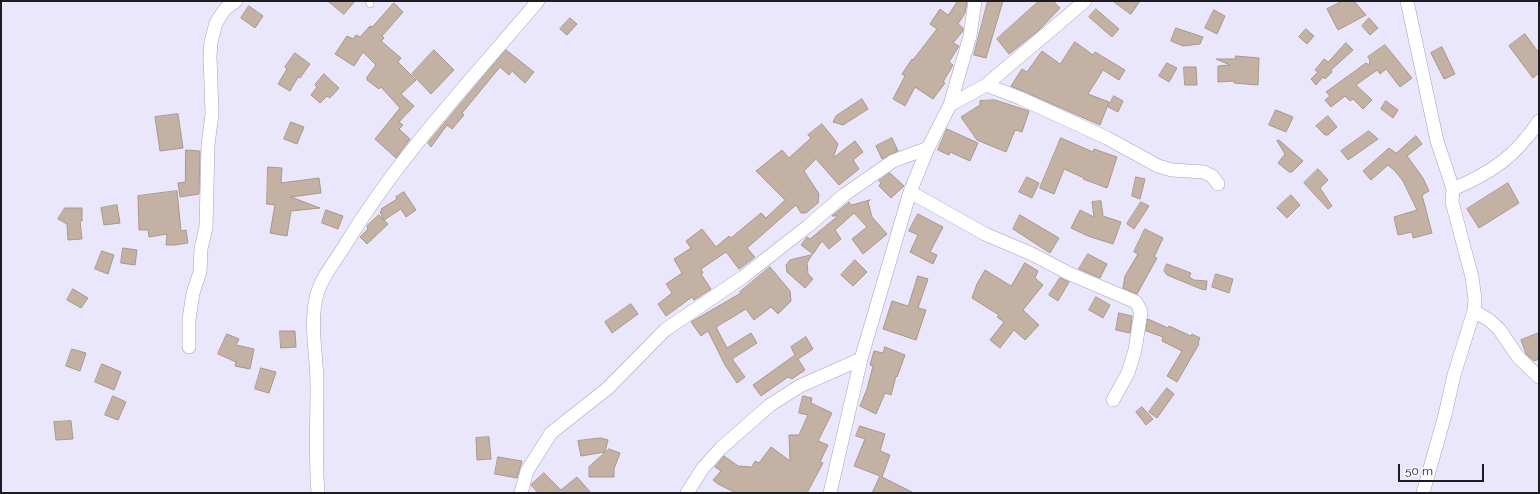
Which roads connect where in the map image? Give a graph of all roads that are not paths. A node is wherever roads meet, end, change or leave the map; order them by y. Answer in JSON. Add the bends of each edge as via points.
{"nodes":[{"id":1,"x":236,"y":1,"type":"edge"},
{"id":2,"x":538,"y":1,"type":"edge"},
{"id":3,"x":975,"y":1,"type":"edge"},
{"id":4,"x":1085,"y":1,"type":"edge"},
{"id":5,"x":1406,"y":1,"type":"edge"},
{"id":6,"x":986,"y":85,"type":"junction"},
{"id":7,"x":950,"y":105,"type":"junction"},
{"id":8,"x":1539,"y":121,"type":"edge"},
{"id":9,"x":928,"y":148,"type":"junction"},
{"id":10,"x":1218,"y":184,"type":"dead end"},
{"id":11,"x":1453,"y":189,"type":"junction"},
{"id":12,"x":910,"y":192,"type":"junction"},
{"id":13,"x":1474,"y":311,"type":"junction"},
{"id":14,"x":189,"y":346,"type":"dead end"},
{"id":15,"x":861,"y":359,"type":"junction"},
{"id":16,"x":1539,"y":378,"type":"edge"},
{"id":17,"x":1113,"y":400,"type":"dead end"},
{"id":18,"x":525,"y":490,"type":"edge"},
{"id":19,"x":318,"y":493,"type":"edge"},
{"id":20,"x":687,"y":493,"type":"edge"},
{"id":21,"x":830,"y":493,"type":"edge"},
{"id":22,"x":1423,"y":493,"type":"edge"}],
"edges":[{"from":1,"to":14,"type":"street","via":[[225,9],[216,23],[211,42],[212,114],[208,145],[206,227],[201,249],[200,272],[193,293],[189,319]]},
{"from":2,"to":19,"type":"street","via":[[379,193],[327,274],[318,293],[314,310],[314,334],[317,383],[315,454]]},
{"from":3,"to":7,"type":"street","via":[[970,36]]},
{"from":4,"to":6,"type":"street"},
{"from":5,"to":11,"type":"street","via":[[1437,141]]},
{"from":6,"to":7,"type":"street"},
{"from":6,"to":10,"type":"street","via":[[1107,138],[1158,166],[1172,170],[1204,172],[1212,176]]},
{"from":7,"to":9,"type":"street"},
{"from":8,"to":11,"type":"street","via":[[1518,149],[1479,178]]},
{"from":9,"to":12,"type":"street"},
{"from":9,"to":18,"type":"street","via":[[893,161],[844,194],[743,277],[665,330],[608,388],[551,433],[527,471]]},
{"from":11,"to":13,"type":"street","via":[[1452,202],[1472,277]]},
{"from":12,"to":15,"type":"street"},
{"from":12,"to":17,"type":"street","via":[[985,234],[1136,302],[1142,312],[1135,350],[1128,373]]},
{"from":13,"to":16,"type":"street","via":[[1499,329],[1518,357]]},
{"from":13,"to":22,"type":"street"},
{"from":15,"to":20,"type":"street","via":[[800,386],[770,405],[721,448],[703,468]]},
{"from":15,"to":21,"type":"street"}]}
